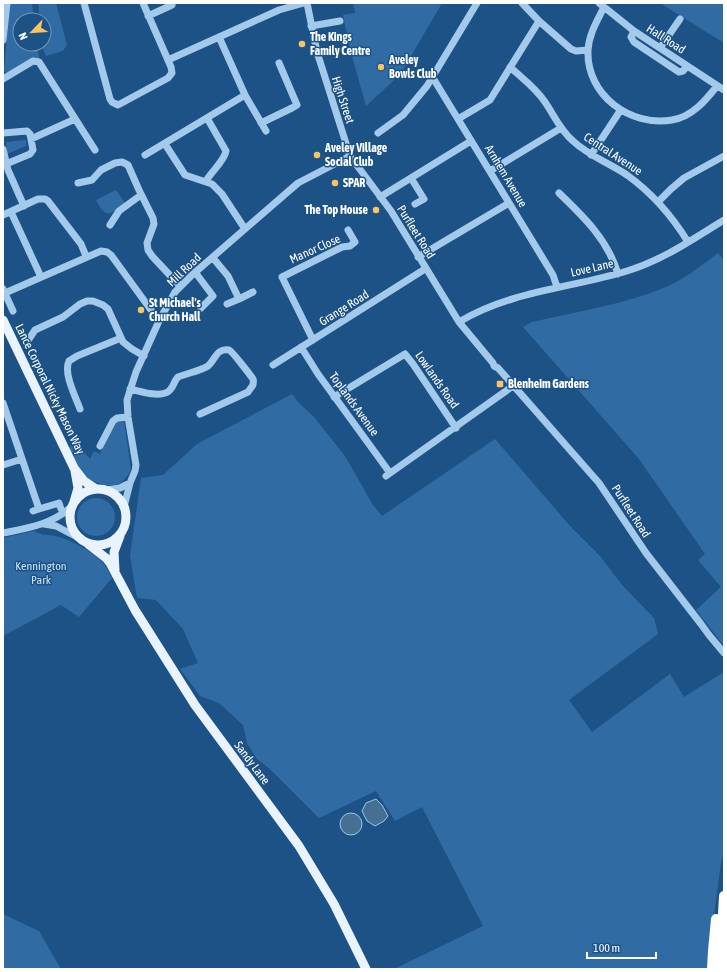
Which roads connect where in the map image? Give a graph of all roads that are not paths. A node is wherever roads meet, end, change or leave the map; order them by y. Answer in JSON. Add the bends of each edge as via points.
{"nodes":[{"id":1,"x":7,"y":3,"type":"edge"},
{"id":2,"x":84,"y":3,"type":"edge"},
{"id":3,"x":143,"y":3,"type":"edge"},
{"id":4,"x":304,"y":3,"type":"edge"},
{"id":5,"x":307,"y":3,"type":"edge"},
{"id":6,"x":477,"y":3,"type":"edge"},
{"id":7,"x":522,"y":3,"type":"edge"},
{"id":8,"x":172,"y":5,"type":"dead end"},
{"id":9,"x":602,"y":5,"type":"edge"},
{"id":10,"x":278,"y":7,"type":"edge"},
{"id":11,"x":148,"y":16,"type":"junction"},
{"id":12,"x":680,"y":19,"type":"dead end"},
{"id":13,"x":539,"y":20,"type":"junction"},
{"id":14,"x":340,"y":21,"type":"dead end"},
{"id":15,"x":311,"y":26,"type":"junction"},
{"id":16,"x":634,"y":31,"type":"junction"},
{"id":17,"x":219,"y":37,"type":"junction"},
{"id":18,"x":3,"y":40,"type":"edge"},
{"id":19,"x":660,"y":48,"type":"junction"},
{"id":20,"x":588,"y":50,"type":"junction"},
{"id":21,"x":168,"y":60,"type":"junction"},
{"id":22,"x":279,"y":63,"type":"dead end"},
{"id":23,"x":687,"y":66,"type":"junction"},
{"id":24,"x":510,"y":67,"type":"junction"},
{"id":25,"x":433,"y":78,"type":"junction"},
{"id":26,"x":3,"y":79,"type":"edge"},
{"id":27,"x":721,"y":88,"type":"edge"},
{"id":28,"x":245,"y":95,"type":"junction"},
{"id":29,"x":620,"y":110,"type":"junction"},
{"id":30,"x":207,"y":118,"type":"junction"},
{"id":31,"x":75,"y":119,"type":"junction"},
{"id":32,"x":458,"y":119,"type":"junction"},
{"id":33,"x":261,"y":123,"type":"junction"},
{"id":34,"x":561,"y":128,"type":"junction"},
{"id":35,"x":266,"y":131,"type":"dead end"},
{"id":36,"x":3,"y":133,"type":"edge"},
{"id":37,"x":378,"y":133,"type":"dead end"},
{"id":38,"x":31,"y":139,"type":"junction"},
{"id":39,"x":472,"y":141,"type":"junction"},
{"id":40,"x":165,"y":144,"type":"junction"},
{"id":41,"x":3,"y":149,"type":"edge"},
{"id":42,"x":95,"y":150,"type":"dead end"},
{"id":43,"x":3,"y":153,"type":"edge"},
{"id":44,"x":145,"y":155,"type":"dead end"},
{"id":45,"x":591,"y":155,"type":"junction"},
{"id":46,"x":350,"y":156,"type":"junction"},
{"id":47,"x":724,"y":156,"type":"edge"},
{"id":48,"x":6,"y":164,"type":"junction"},
{"id":49,"x":490,"y":171,"type":"junction"},
{"id":50,"x":411,"y":178,"type":"junction"},
{"id":51,"x":206,"y":182,"type":"junction"},
{"id":52,"x":78,"y":183,"type":"dead end"},
{"id":53,"x":559,"y":193,"type":"dead end"},
{"id":54,"x":141,"y":195,"type":"junction"},
{"id":55,"x":380,"y":197,"type":"junction"},
{"id":56,"x":658,"y":202,"type":"junction"},
{"id":57,"x":509,"y":203,"type":"junction"},
{"id":58,"x":416,"y":204,"type":"dead end"},
{"id":59,"x":24,"y":206,"type":"junction"},
{"id":60,"x":11,"y":212,"type":"junction"},
{"id":61,"x":3,"y":215,"type":"edge"},
{"id":62,"x":724,"y":220,"type":"edge"},
{"id":63,"x":110,"y":225,"type":"dead end"},
{"id":64,"x":245,"y":229,"type":"junction"},
{"id":65,"x":348,"y":230,"type":"dead end"},
{"id":66,"x":688,"y":242,"type":"junction"},
{"id":67,"x":86,"y":256,"type":"junction"},
{"id":68,"x":418,"y":257,"type":"junction"},
{"id":69,"x":213,"y":258,"type":"junction"},
{"id":70,"x":425,"y":269,"type":"junction"},
{"id":71,"x":195,"y":272,"type":"junction"},
{"id":72,"x":618,"y":274,"type":"junction"},
{"id":73,"x":41,"y":277,"type":"junction"},
{"id":74,"x":180,"y":286,"type":"junction"},
{"id":75,"x":557,"y":287,"type":"junction"},
{"id":76,"x":4,"y":291,"type":"edge"},
{"id":77,"x":252,"y":292,"type":"dead end"},
{"id":78,"x":239,"y":299,"type":"junction"},
{"id":79,"x":227,"y":304,"type":"dead end"},
{"id":80,"x":201,"y":308,"type":"dead end"},
{"id":81,"x":13,"y":311,"type":"dead end"},
{"id":82,"x":3,"y":320,"type":"edge"},
{"id":83,"x":160,"y":322,"type":"junction"},
{"id":84,"x":459,"y":322,"type":"junction"},
{"id":85,"x":121,"y":338,"type":"junction"},
{"id":86,"x":29,"y":339,"type":"dead end"},
{"id":87,"x":313,"y":340,"type":"junction"},
{"id":88,"x":301,"y":347,"type":"junction"},
{"id":89,"x":144,"y":356,"type":"junction"},
{"id":90,"x":273,"y":365,"type":"dead end"},
{"id":91,"x":513,"y":386,"type":"junction"},
{"id":92,"x":130,"y":389,"type":"junction"},
{"id":93,"x":334,"y":397,"type":"junction"},
{"id":94,"x":3,"y":403,"type":"edge"},
{"id":95,"x":80,"y":409,"type":"dead end"},
{"id":96,"x":200,"y":414,"type":"dead end"},
{"id":97,"x":128,"y":417,"type":"junction"},
{"id":98,"x":456,"y":428,"type":"junction"},
{"id":99,"x":100,"y":446,"type":"dead end"},
{"id":100,"x":22,"y":459,"type":"junction"},
{"id":101,"x":3,"y":465,"type":"edge"},
{"id":102,"x":74,"y":468,"type":"junction"},
{"id":103,"x":130,"y":483,"type":"junction"},
{"id":104,"x":96,"y":489,"type":"junction"},
{"id":105,"x":107,"y":490,"type":"junction"},
{"id":106,"x":69,"y":506,"type":"junction"},
{"id":107,"x":124,"y":507,"type":"junction"},
{"id":108,"x":44,"y":524,"type":"junction"},
{"id":109,"x":3,"y":533,"type":"edge"},
{"id":110,"x":120,"y":536,"type":"junction"},
{"id":111,"x":77,"y":537,"type":"junction"},
{"id":112,"x":88,"y":544,"type":"junction"},
{"id":113,"x":116,"y":574,"type":"junction"},
{"id":114,"x":724,"y":652,"type":"edge"},
{"id":115,"x":724,"y":897,"type":"edge"},
{"id":116,"x":366,"y":969,"type":"edge"},
{"id":117,"x":712,"y":969,"type":"edge"},
{"id":118,"x":720,"y":969,"type":"edge"}],
"edges":[{"from":1,"to":18,"type":"street"},
{"from":2,"to":21,"type":"street","via":[[110,99],[115,104],[121,104],[170,76],[172,70]]},
{"from":3,"to":11,"type":"street"},
{"from":4,"to":10,"type":"street"},
{"from":5,"to":15,"type":"street","name":"High Street"},
{"from":6,"to":25,"type":"street"},
{"from":7,"to":13,"type":"street"},
{"from":8,"to":11,"type":"street"},
{"from":9,"to":16,"type":"street","name":"Hall Road"},
{"from":9,"to":20,"type":"street","via":[[592,30]]},
{"from":10,"to":17,"type":"street"},
{"from":11,"to":21,"type":"street"},
{"from":12,"to":19,"type":"street"},
{"from":13,"to":20,"type":"street","via":[[571,49]]},
{"from":13,"to":24,"type":"street"},
{"from":14,"to":15,"type":"street"},
{"from":15,"to":46,"type":"street","name":"High Street","via":[[319,60]]},
{"from":16,"to":19,"type":"street","name":"Hall Road"},
{"from":16,"to":23,"type":"street","via":[[631,37],[634,42],[679,72]]},
{"from":17,"to":21,"type":"street"},
{"from":17,"to":28,"type":"street"},
{"from":19,"to":23,"type":"street","name":"Hall Road"},
{"from":20,"to":29,"type":"street","via":[[597,86]]},
{"from":22,"to":33,"type":"street","via":[[297,105]]},
{"from":23,"to":27,"type":"street","name":"Hall Road"},
{"from":24,"to":32,"type":"street","via":[[490,100]]},
{"from":24,"to":34,"type":"street","name":"Central Avenue","via":[[540,94]]},
{"from":25,"to":32,"type":"street","name":"Arnhem Avenue"},
{"from":25,"to":37,"type":"street","via":[[403,115]]},
{"from":26,"to":31,"type":"street","via":[[33,62],[39,62]]},
{"from":27,"to":29,"type":"street","via":[[691,113],[673,120],[640,119]]},
{"from":28,"to":30,"type":"street"},
{"from":28,"to":33,"type":"street"},
{"from":29,"to":45,"type":"street"},
{"from":30,"to":40,"type":"street"},
{"from":30,"to":51,"type":"street","via":[[226,151]]},
{"from":31,"to":38,"type":"street"},
{"from":31,"to":42,"type":"street"},
{"from":32,"to":39,"type":"street","name":"Arnhem Avenue"},
{"from":33,"to":35,"type":"street"},
{"from":34,"to":45,"type":"street","name":"Central Avenue"},
{"from":34,"to":49,"type":"street"},
{"from":36,"to":38,"type":"street","via":[[27,131]]},
{"from":38,"to":48,"type":"street","via":[[32,152]]},
{"from":39,"to":49,"type":"street","name":"Arnhem Avenue"},
{"from":39,"to":50,"type":"street"},
{"from":40,"to":44,"type":"street"},
{"from":40,"to":51,"type":"street","via":[[185,175]]},
{"from":41,"to":43,"type":"street"},
{"from":43,"to":48,"type":"street"},
{"from":45,"to":56,"type":"street","name":"Central Avenue","via":[[626,175]]},
{"from":46,"to":55,"type":"street","name":"Purfleet Road"},
{"from":46,"to":64,"type":"street","name":"Mill Road","via":[[298,182]]},
{"from":47,"to":56,"type":"street","via":[[684,178]]},
{"from":48,"to":59,"type":"street"},
{"from":49,"to":57,"type":"street","name":"Arnhem Avenue"},
{"from":50,"to":55,"type":"street"},
{"from":50,"to":58,"type":"street","via":[[424,199]]},
{"from":51,"to":64,"type":"street","via":[[217,189]]},
{"from":52,"to":54,"type":"street","via":[[92,180],[101,170],[122,162],[130,168]]},
{"from":53,"to":72,"type":"street","via":[[597,231],[610,253]]},
{"from":54,"to":63,"type":"street","via":[[119,211]]},
{"from":54,"to":74,"type":"street","via":[[154,224],[147,243],[148,250]]},
{"from":55,"to":68,"type":"street","name":"Purfleet Road"},
{"from":56,"to":66,"type":"street","name":"Central Avenue"},
{"from":57,"to":68,"type":"street"},
{"from":57,"to":75,"type":"street","name":"Arnhem Avenue","via":[[553,275]]},
{"from":59,"to":60,"type":"street"},
{"from":59,"to":67,"type":"street","via":[[38,199],[48,201],[81,244]]},
{"from":60,"to":61,"type":"street"},
{"from":60,"to":73,"type":"street"},
{"from":62,"to":66,"type":"street","name":"Love Lane"},
{"from":64,"to":69,"type":"street","name":"Mill Road"},
{"from":65,"to":87,"type":"street","name":"Manor Close","via":[[355,242],[350,246],[342,247],[282,277]]},
{"from":66,"to":72,"type":"street","name":"Love Lane","via":[[653,262]]},
{"from":67,"to":73,"type":"street"},
{"from":67,"to":83,"type":"street","via":[[101,251],[107,252]]},
{"from":68,"to":70,"type":"street","name":"Purfleet Road"},
{"from":69,"to":71,"type":"street","name":"Mill Road"},
{"from":69,"to":78,"type":"street","via":[[228,276]]},
{"from":70,"to":84,"type":"street","name":"Purfleet Road"},
{"from":70,"to":87,"type":"street","name":"Grange Road"},
{"from":71,"to":74,"type":"street","name":"Mill Road"},
{"from":71,"to":80,"type":"street","via":[[213,296]]},
{"from":72,"to":75,"type":"street","name":"Love Lane"},
{"from":73,"to":76,"type":"street"},
{"from":74,"to":83,"type":"street","name":"Mill Road"},
{"from":75,"to":84,"type":"street","name":"Love Lane","via":[[490,306]]},
{"from":76,"to":81,"type":"street"},
{"from":77,"to":78,"type":"street"},
{"from":78,"to":79,"type":"street"},
{"from":82,"to":102,"type":"main road","name":"Lance Corporal Nicky Mason Way"},
{"from":83,"to":89,"type":"street","name":"Mill Road"},
{"from":84,"to":91,"type":"street"},
{"from":85,"to":86,"type":"street","via":[[108,309],[98,302],[87,301],[63,317],[35,330]]},
{"from":85,"to":89,"type":"street","via":[[127,346]]},
{"from":85,"to":95,"type":"street","via":[[69,361],[67,370]]},
{"from":87,"to":88,"type":"street","name":"Grange Road"},
{"from":88,"to":90,"type":"street","name":"Grange Road"},
{"from":88,"to":93,"type":"street","name":"Toplands Avenue"},
{"from":89,"to":92,"type":"street","name":"Mill Road"},
{"from":91,"to":98,"type":"street"},
{"from":91,"to":114,"type":"street","name":"Purfleet Road","via":[[599,483],[646,553]]},
{"from":92,"to":96,"type":"street","via":[[156,394],[165,393],[178,377],[208,366],[219,352],[229,350],[250,375],[253,385],[248,392]]},
{"from":92,"to":97,"type":"street","name":"Mill Road","via":[[127,400]]},
{"from":93,"to":98,"type":"street","name":"Lowlands Road","via":[[405,354]]},
{"from":93,"to":98,"type":"street","name":"Toplands Avenue","via":[[388,475]]},
{"from":94,"to":100,"type":"street"},
{"from":97,"to":99,"type":"street","via":[[116,418],[113,421]]},
{"from":97,"to":103,"type":"street","name":"Mill Road","via":[[136,465]]},
{"from":100,"to":101,"type":"street"},
{"from":100,"to":106,"type":"street","via":[[36,510],[59,503]]},
{"from":102,"to":104,"type":"main road","name":"Lance Corporal Nicky Mason Way","via":[[84,481]]},
{"from":102,"to":106,"type":"main road","name":"Lance Corporal Nicky Mason Way","via":[[78,488]]},
{"from":103,"to":105,"type":"street"},
{"from":103,"to":107,"type":"street","name":"Mill Road"},
{"from":104,"to":105,"type":"main road"},
{"from":104,"to":106,"type":"main road","via":[[83,493]]},
{"from":105,"to":107,"type":"main road","via":[[116,495]]},
{"from":106,"to":108,"type":"street","via":[[60,517]]},
{"from":106,"to":111,"type":"main road","via":[[70,522]]},
{"from":107,"to":110,"type":"main road","via":[[126,523]]},
{"from":108,"to":109,"type":"street"},
{"from":108,"to":111,"type":"street","via":[[56,526]]},
{"from":110,"to":112,"type":"main road","via":[[100,546]]},
{"from":110,"to":113,"type":"main road","name":"Sandy Lane","via":[[114,552]]},
{"from":111,"to":112,"type":"main road"},
{"from":112,"to":113,"type":"main road","name":"Sandy Lane","via":[[106,558]]},
{"from":113,"to":116,"type":"main road","name":"Sandy Lane","via":[[135,610],[195,705],[299,846],[334,904]]},
{"from":115,"to":117,"type":"highway","via":[[716,918]]},
{"from":115,"to":118,"type":"highway"}]}
